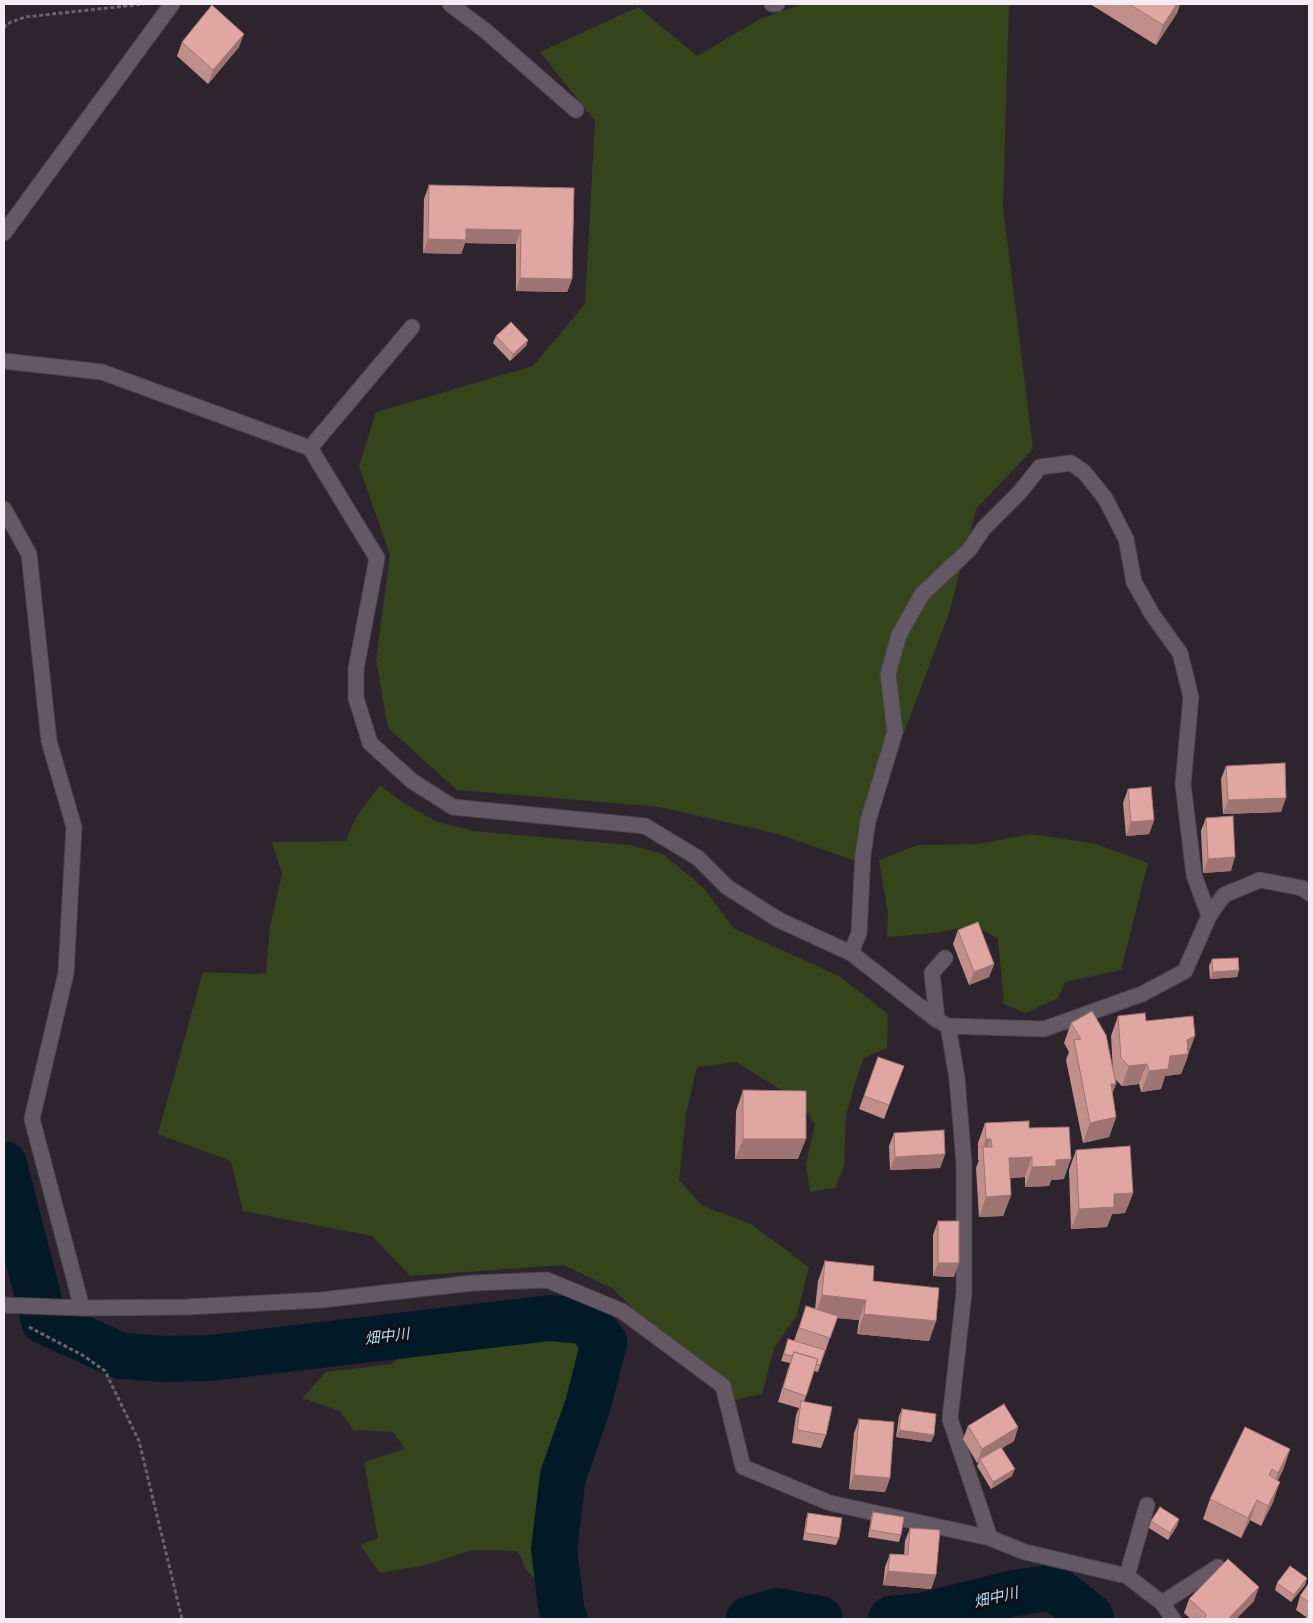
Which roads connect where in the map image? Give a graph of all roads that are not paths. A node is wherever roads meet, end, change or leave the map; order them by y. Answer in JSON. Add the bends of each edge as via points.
{"nodes":[{"id":1,"x":172,"y":4,"type":"edge"},
{"id":2,"x":450,"y":4,"type":"edge"},
{"id":3,"x":772,"y":4,"type":"edge"},
{"id":4,"x":777,"y":4,"type":"edge"},
{"id":5,"x":576,"y":110,"type":"dead end"},
{"id":6,"x":4,"y":234,"type":"edge"},
{"id":7,"x":412,"y":327,"type":"dead end"},
{"id":8,"x":4,"y":361,"type":"edge"},
{"id":9,"x":310,"y":448,"type":"junction"},
{"id":10,"x":4,"y":509,"type":"edge"},
{"id":11,"x":1309,"y":893,"type":"edge"},
{"id":12,"x":1209,"y":916,"type":"junction"},
{"id":13,"x":850,"y":953,"type":"junction"},
{"id":14,"x":946,"y":958,"type":"dead end"},
{"id":15,"x":942,"y":1023,"type":"junction"},
{"id":16,"x":4,"y":1305,"type":"edge"},
{"id":17,"x":77,"y":1308,"type":"junction"},
{"id":18,"x":1147,"y":1505,"type":"dead end"},
{"id":19,"x":990,"y":1538,"type":"junction"},
{"id":20,"x":1218,"y":1567,"type":"edge"},
{"id":21,"x":1128,"y":1576,"type":"junction"},
{"id":22,"x":1162,"y":1603,"type":"junction"},
{"id":23,"x":1173,"y":1619,"type":"edge"}],
"edges":[{"from":1,"to":6,"type":"street"},
{"from":2,"to":5,"type":"street"},
{"from":3,"to":4,"type":"street"},
{"from":7,"to":9,"type":"street"},
{"from":8,"to":9,"type":"street","via":[[102,372]]},
{"from":9,"to":13,"type":"street","via":[[377,558],[356,670],[356,698],[370,743],[412,781],[453,807],[645,826],[698,858],[727,887],[779,920]]},
{"from":10,"to":17,"type":"street","via":[[30,554],[49,741],[74,827],[66,973],[32,1119]]},
{"from":11,"to":12,"type":"street","via":[[1302,888],[1260,880],[1224,895]]},
{"from":12,"to":13,"type":"street","via":[[1194,875],[1183,784],[1191,697],[1180,653],[1134,582],[1126,539],[1105,498],[1084,472],[1071,463],[1040,467],[984,528],[969,550],[922,594],[899,635],[888,674],[895,732],[868,821],[858,933]]},
{"from":12,"to":15,"type":"street","via":[[1185,972],[1142,994],[1044,1029]]},
{"from":13,"to":15,"type":"street"},
{"from":14,"to":15,"type":"street","via":[[932,973]]},
{"from":15,"to":19,"type":"street","via":[[957,1078],[964,1184],[964,1293],[950,1419]]},
{"from":16,"to":17,"type":"street"},
{"from":17,"to":19,"type":"street","via":[[186,1307],[321,1300],[472,1284],[547,1280],[622,1311],[723,1386],[744,1467],[830,1503]]},
{"from":18,"to":21,"type":"street"},
{"from":19,"to":21,"type":"street","via":[[1025,1552]]},
{"from":20,"to":22,"type":"street"},
{"from":21,"to":22,"type":"street"},
{"from":22,"to":23,"type":"street"}]}
